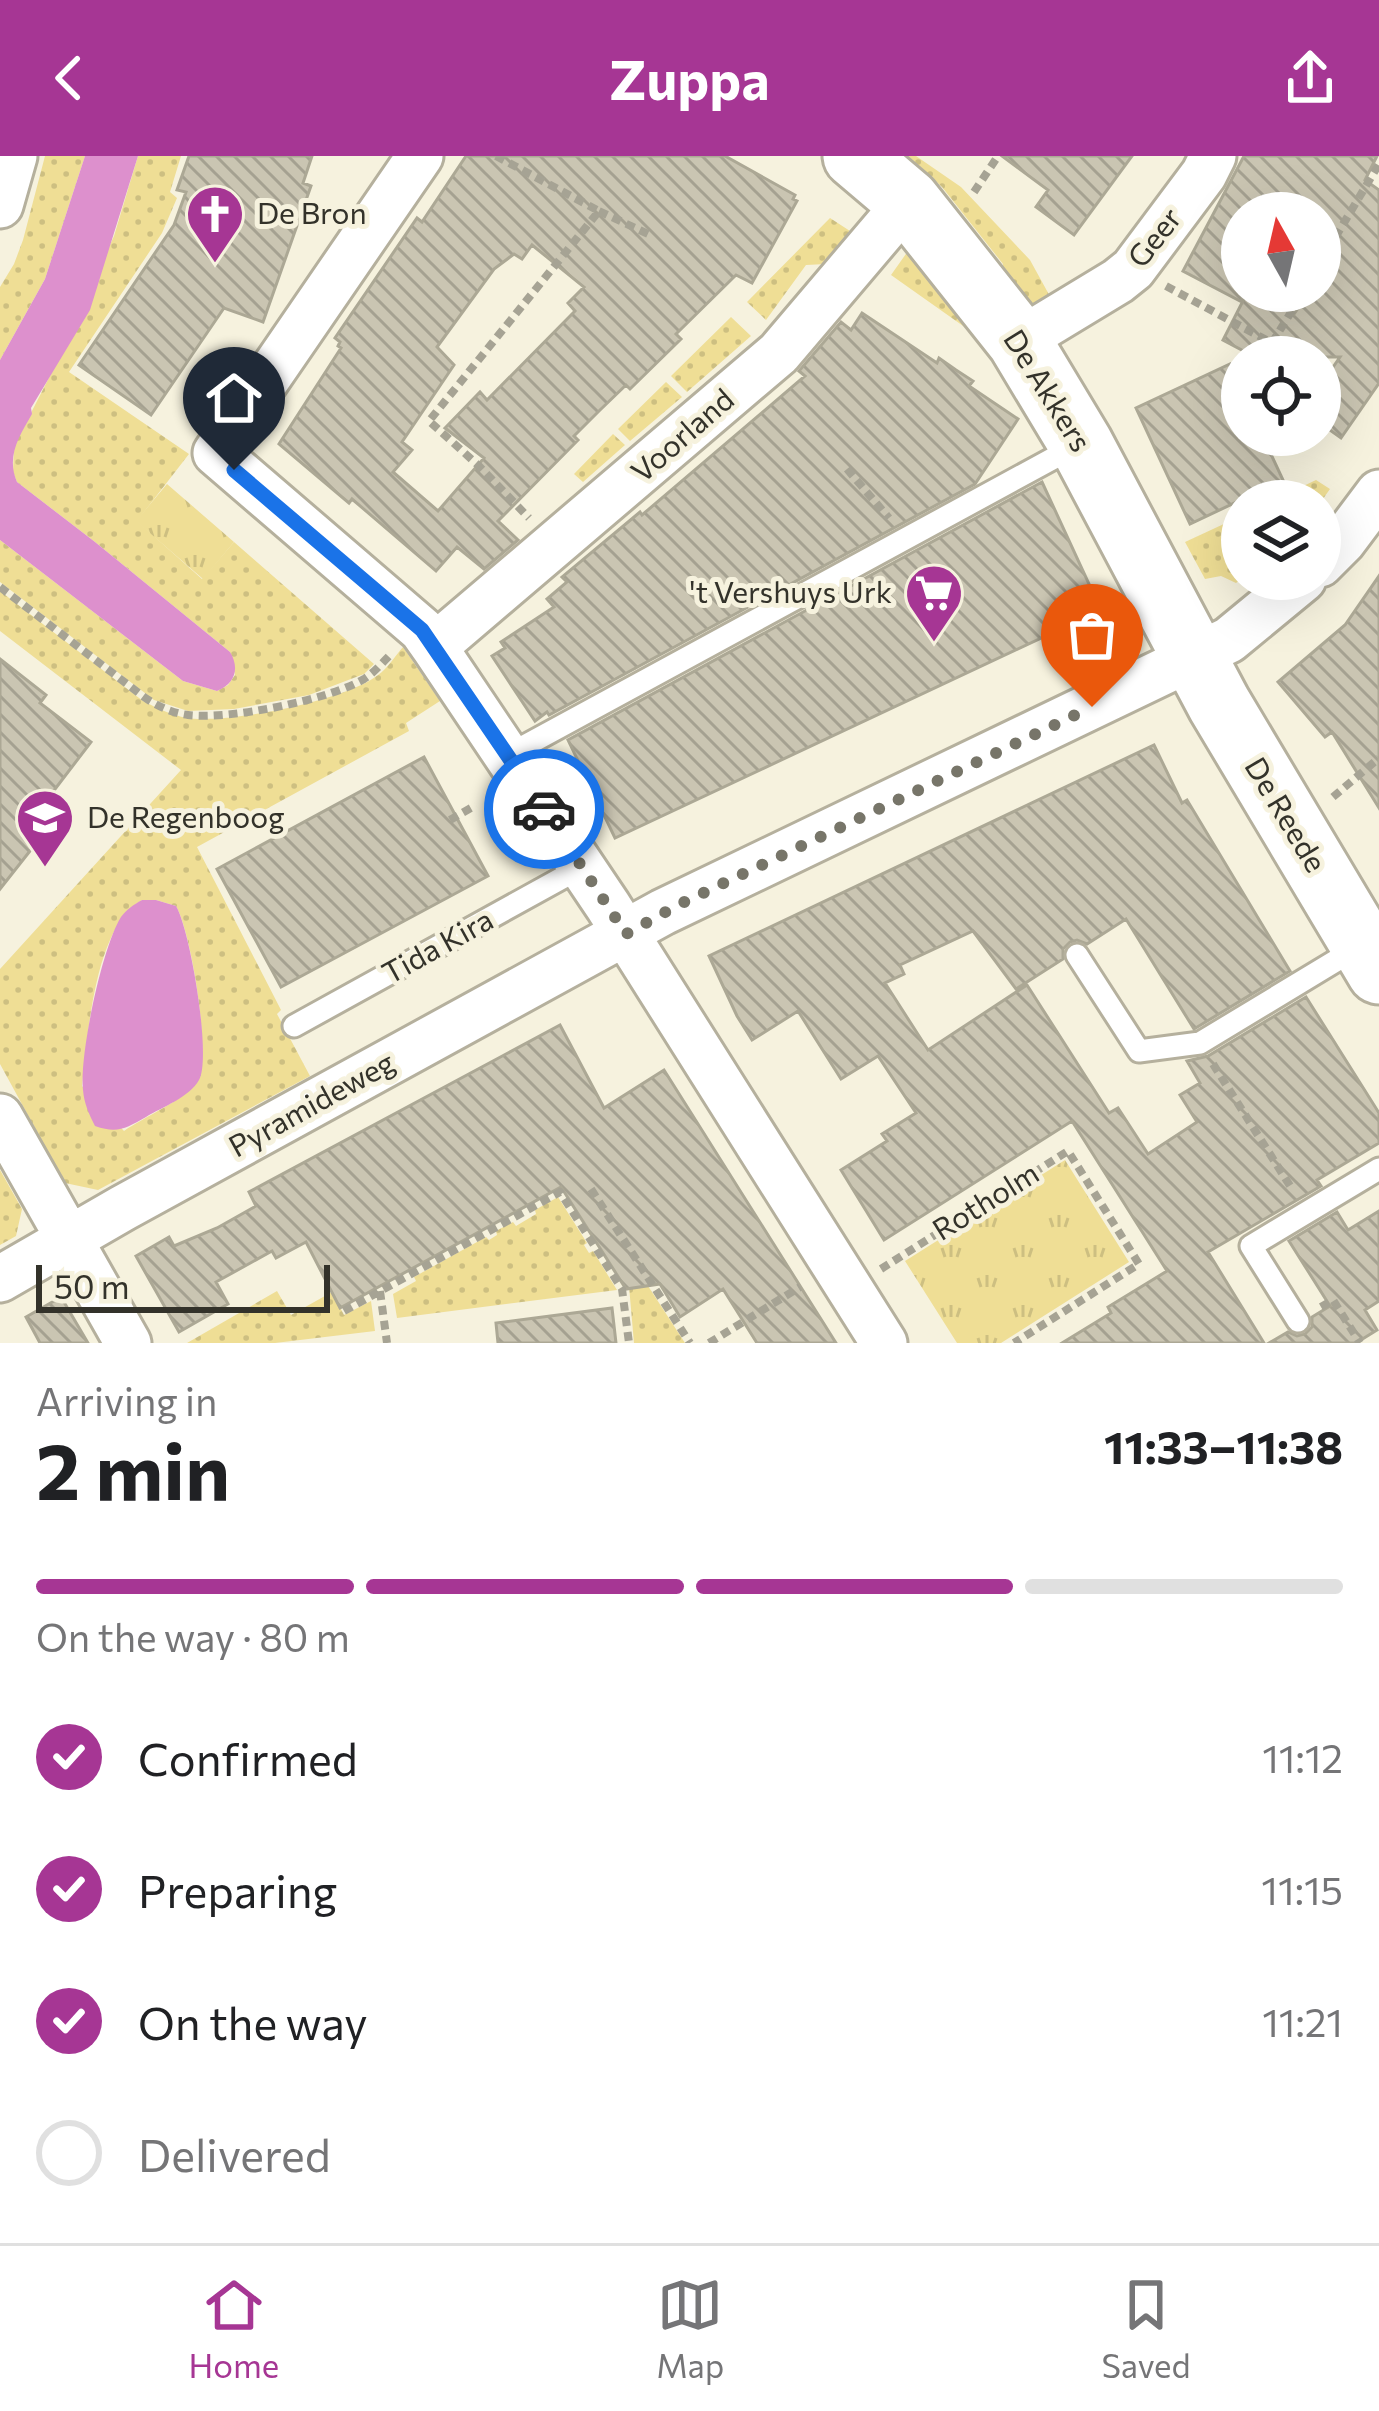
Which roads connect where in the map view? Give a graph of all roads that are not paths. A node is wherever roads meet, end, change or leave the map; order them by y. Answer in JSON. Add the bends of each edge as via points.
{"nodes":[{"id":1,"x":14,"y":156,"type":"edge"},
{"id":2,"x":420,"y":156,"type":"edge"},
{"id":3,"x":855,"y":156,"type":"edge"},
{"id":4,"x":1213,"y":156,"type":"edge"},
{"id":5,"x":908,"y":201,"type":"junction"},
{"id":6,"x":0,"y":205,"type":"edge"},
{"id":7,"x":1018,"y":341,"type":"junction"},
{"id":8,"x":1071,"y":449,"type":"junction"},
{"id":9,"x":1379,"y":493,"type":"edge"},
{"id":10,"x":1341,"y":543,"type":"edge"},
{"id":11,"x":1278,"y":600,"type":"edge"},
{"id":12,"x":419,"y":644,"type":"junction"},
{"id":13,"x":1195,"y":657,"type":"junction"},
{"id":14,"x":521,"y":748,"type":"junction"},
{"id":15,"x":582,"y":867,"type":"junction"},
{"id":16,"x":626,"y":934,"type":"junction"},
{"id":17,"x":1077,"y":955,"type":"dead end"},
{"id":18,"x":1375,"y":964,"type":"edge"},
{"id":19,"x":294,"y":1027,"type":"dead end"},
{"id":20,"x":0,"y":1117,"type":"edge"},
{"id":21,"x":1379,"y":1169,"type":"edge"},
{"id":22,"x":70,"y":1239,"type":"junction"},
{"id":23,"x":0,"y":1279,"type":"edge"},
{"id":24,"x":1298,"y":1321,"type":"road end"},
{"id":25,"x":128,"y":1343,"type":"edge"},
{"id":26,"x":884,"y":1343,"type":"edge"}],
"edges":[{"from":1,"to":6,"type":"street"},
{"from":2,"to":12,"type":"street","via":[[216,454],[422,630]]},
{"from":3,"to":5,"type":"street","name":"De Akkers"},
{"from":4,"to":7,"type":"street","name":"Geer","via":[[1133,268]]},
{"from":5,"to":7,"type":"street","name":"De Akkers"},
{"from":5,"to":12,"type":"street","name":"Voorland","via":[[779,353],[555,545]]},
{"from":7,"to":8,"type":"street","name":"De Akkers"},
{"from":8,"to":13,"type":"street","name":"De Akkers"},
{"from":8,"to":14,"type":"lane"},
{"from":9,"to":10,"type":"street"},
{"from":11,"to":13,"type":"street","name":"Pyramideweg"},
{"from":12,"to":14,"type":"street"},
{"from":13,"to":16,"type":"street","name":"Pyramideweg"},
{"from":13,"to":18,"type":"street","name":"De Reede"},
{"from":14,"to":15,"type":"street"},
{"from":15,"to":16,"type":"street"},
{"from":15,"to":19,"type":"lane","name":"Tida Kira"},
{"from":16,"to":22,"type":"street","name":"Pyramideweg"},
{"from":16,"to":26,"type":"street"},
{"from":17,"to":18,"type":"lane","via":[[1139,1051],[1200,1043]]},
{"from":20,"to":22,"type":"street"},
{"from":21,"to":24,"type":"lane","via":[[1251,1246]]},
{"from":22,"to":23,"type":"street","name":"Pyramideweg"},
{"from":22,"to":25,"type":"street"}]}
